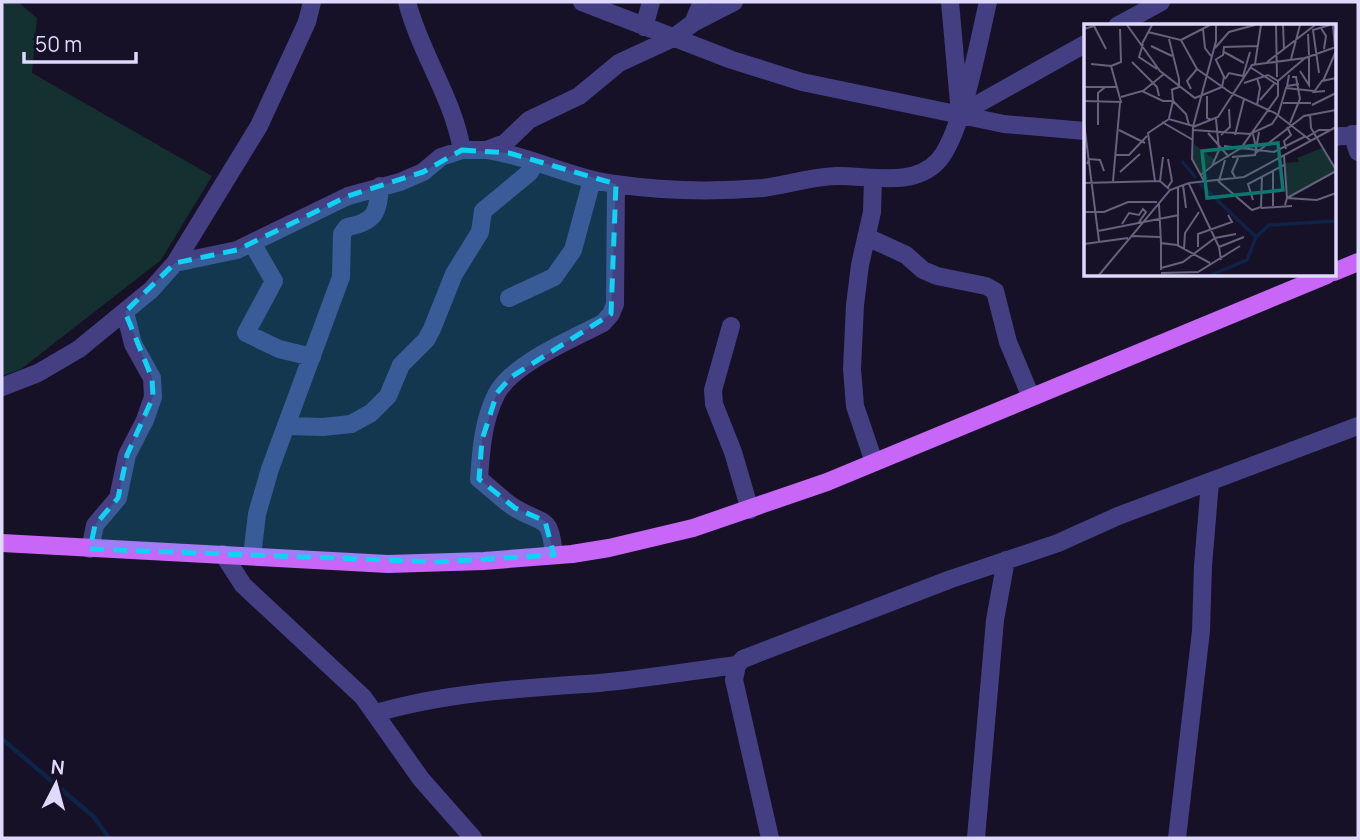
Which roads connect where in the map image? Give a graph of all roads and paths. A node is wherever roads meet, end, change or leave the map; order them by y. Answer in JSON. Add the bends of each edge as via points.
{"nodes":[{"id":1,"x":312,"y":2,"type":"edge"},
{"id":2,"x":407,"y":2,"type":"edge"},
{"id":3,"x":582,"y":2,"type":"edge"},
{"id":4,"x":651,"y":2,"type":"edge"},
{"id":5,"x":702,"y":2,"type":"edge"},
{"id":6,"x":734,"y":2,"type":"edge"},
{"id":7,"x":950,"y":2,"type":"edge"},
{"id":8,"x":988,"y":2,"type":"edge"},
{"id":9,"x":1161,"y":2,"type":"edge"},
{"id":10,"x":693,"y":23,"type":"junction"},
{"id":11,"x":1121,"y":24,"type":"edge"},
{"id":12,"x":644,"y":27,"type":"junction"},
{"id":13,"x":673,"y":38,"type":"junction"},
{"id":14,"x":1084,"y":45,"type":"edge"},
{"id":15,"x":960,"y":114,"type":"junction"},
{"id":16,"x":1084,"y":131,"type":"edge"},
{"id":17,"x":1348,"y":135,"type":"edge"},
{"id":18,"x":462,"y":150,"type":"junction"},
{"id":19,"x":487,"y":150,"type":"junction"},
{"id":20,"x":1358,"y":152,"type":"edge"},
{"id":21,"x":535,"y":163,"type":"junction"},
{"id":22,"x":873,"y":178,"type":"junction"},
{"id":23,"x":592,"y":180,"type":"junction"},
{"id":24,"x":616,"y":184,"type":"junction"},
{"id":25,"x":380,"y":186,"type":"junction"},
{"id":26,"x":867,"y":237,"type":"junction"},
{"id":27,"x":251,"y":243,"type":"junction"},
{"id":28,"x":1358,"y":262,"type":"edge"},
{"id":29,"x":175,"y":263,"type":"junction"},
{"id":30,"x":1336,"y":271,"type":"edge"},
{"id":31,"x":1325,"y":276,"type":"edge"},
{"id":32,"x":509,"y":298,"type":"dead end"},
{"id":33,"x":125,"y":312,"type":"junction"},
{"id":34,"x":731,"y":326,"type":"dead end"},
{"id":35,"x":312,"y":357,"type":"junction"},
{"id":36,"x":2,"y":387,"type":"edge"},
{"id":37,"x":1031,"y":397,"type":"junction"},
{"id":38,"x":287,"y":426,"type":"junction"},
{"id":39,"x":1358,"y":426,"type":"edge"},
{"id":40,"x":874,"y":462,"type":"junction"},
{"id":41,"x":1210,"y":482,"type":"junction"},
{"id":42,"x":750,"y":510,"type":"junction"},
{"id":43,"x":2,"y":543,"type":"edge"},
{"id":44,"x":90,"y":549,"type":"junction"},
{"id":45,"x":223,"y":554,"type":"junction"},
{"id":46,"x":554,"y":555,"type":"junction"},
{"id":47,"x":252,"y":556,"type":"junction"},
{"id":48,"x":1006,"y":560,"type":"junction"},
{"id":49,"x":737,"y":665,"type":"junction"},
{"id":50,"x":376,"y":713,"type":"junction"},
{"id":51,"x":473,"y":838,"type":"edge"},
{"id":52,"x":770,"y":838,"type":"edge"},
{"id":53,"x":976,"y":838,"type":"edge"},
{"id":54,"x":1177,"y":838,"type":"edge"}],
"edges":[{"from":1,"to":29,"type":"street","via":[[259,126]]},
{"from":2,"to":18,"type":"street","via":[[457,123]]},
{"from":3,"to":12,"type":"street"},
{"from":4,"to":12,"type":"street"},
{"from":5,"to":10,"type":"street"},
{"from":6,"to":10,"type":"street"},
{"from":7,"to":15,"type":"street"},
{"from":8,"to":15,"type":"street"},
{"from":9,"to":11,"type":"street"},
{"from":10,"to":13,"type":"street"},
{"from":12,"to":13,"type":"street"},
{"from":13,"to":15,"type":"street","via":[[802,82]]},
{"from":13,"to":19,"type":"street","via":[[619,63],[579,96],[529,120],[505,143]]},
{"from":14,"to":15,"type":"street"},
{"from":15,"to":16,"type":"street","via":[[1004,124]]},
{"from":15,"to":22,"type":"street","via":[[947,150],[929,169],[918,175]]},
{"from":17,"to":20,"type":"street"},
{"from":18,"to":19,"type":"street"},
{"from":18,"to":25,"type":"street","via":[[441,157],[423,172]]},
{"from":19,"to":21,"type":"street"},
{"from":21,"to":23,"type":"street"},
{"from":21,"to":38,"type":"street","via":[[483,211],[480,232],[454,274],[432,329],[401,365],[388,396],[351,424]]},
{"from":22,"to":24,"type":"street","via":[[811,177],[779,186],[709,190]]},
{"from":22,"to":26,"type":"street"},
{"from":23,"to":24,"type":"street"},
{"from":23,"to":32,"type":"street","via":[[573,250],[554,277]]},
{"from":24,"to":46,"type":"street","via":[[615,304],[611,314],[511,377],[497,393],[482,440],[479,479],[515,508],[545,521],[552,533]]},
{"from":25,"to":27,"type":"street","via":[[348,196]]},
{"from":25,"to":35,"type":"street","via":[[374,215],[342,234],[341,277]]},
{"from":26,"to":37,"type":"street","via":[[937,276],[995,291]]},
{"from":26,"to":40,"type":"street","via":[[855,305],[852,369],[855,406]]},
{"from":27,"to":29,"type":"street"},
{"from":27,"to":35,"type":"street","via":[[274,281],[246,333],[279,349]]},
{"from":28,"to":30,"type":"main road"},
{"from":29,"to":33,"type":"street"},
{"from":31,"to":37,"type":"main road"},
{"from":33,"to":36,"type":"street","via":[[79,349]]},
{"from":33,"to":44,"type":"street","via":[[133,344],[152,378],[153,397],[127,455],[118,499],[95,525]]},
{"from":34,"to":42,"type":"street","via":[[713,404]]},
{"from":35,"to":38,"type":"street"},
{"from":37,"to":40,"type":"main road"},
{"from":38,"to":47,"type":"street","via":[[260,501]]},
{"from":39,"to":41,"type":"street"},
{"from":40,"to":42,"type":"main road"},
{"from":41,"to":48,"type":"street"},
{"from":41,"to":54,"type":"street","via":[[1201,631]]},
{"from":42,"to":46,"type":"main road","via":[[648,540]]},
{"from":43,"to":44,"type":"main road"},
{"from":44,"to":45,"type":"main road"},
{"from":45,"to":47,"type":"main road"},
{"from":45,"to":50,"type":"street","via":[[243,585]]},
{"from":46,"to":47,"type":"main road","via":[[388,564]]},
{"from":48,"to":49,"type":"street","via":[[751,654]]},
{"from":48,"to":53,"type":"street","via":[[995,620]]},
{"from":49,"to":50,"type":"street","via":[[453,697]]},
{"from":49,"to":52,"type":"street","via":[[736,692]]},
{"from":50,"to":51,"type":"street","via":[[421,779]]}]}
